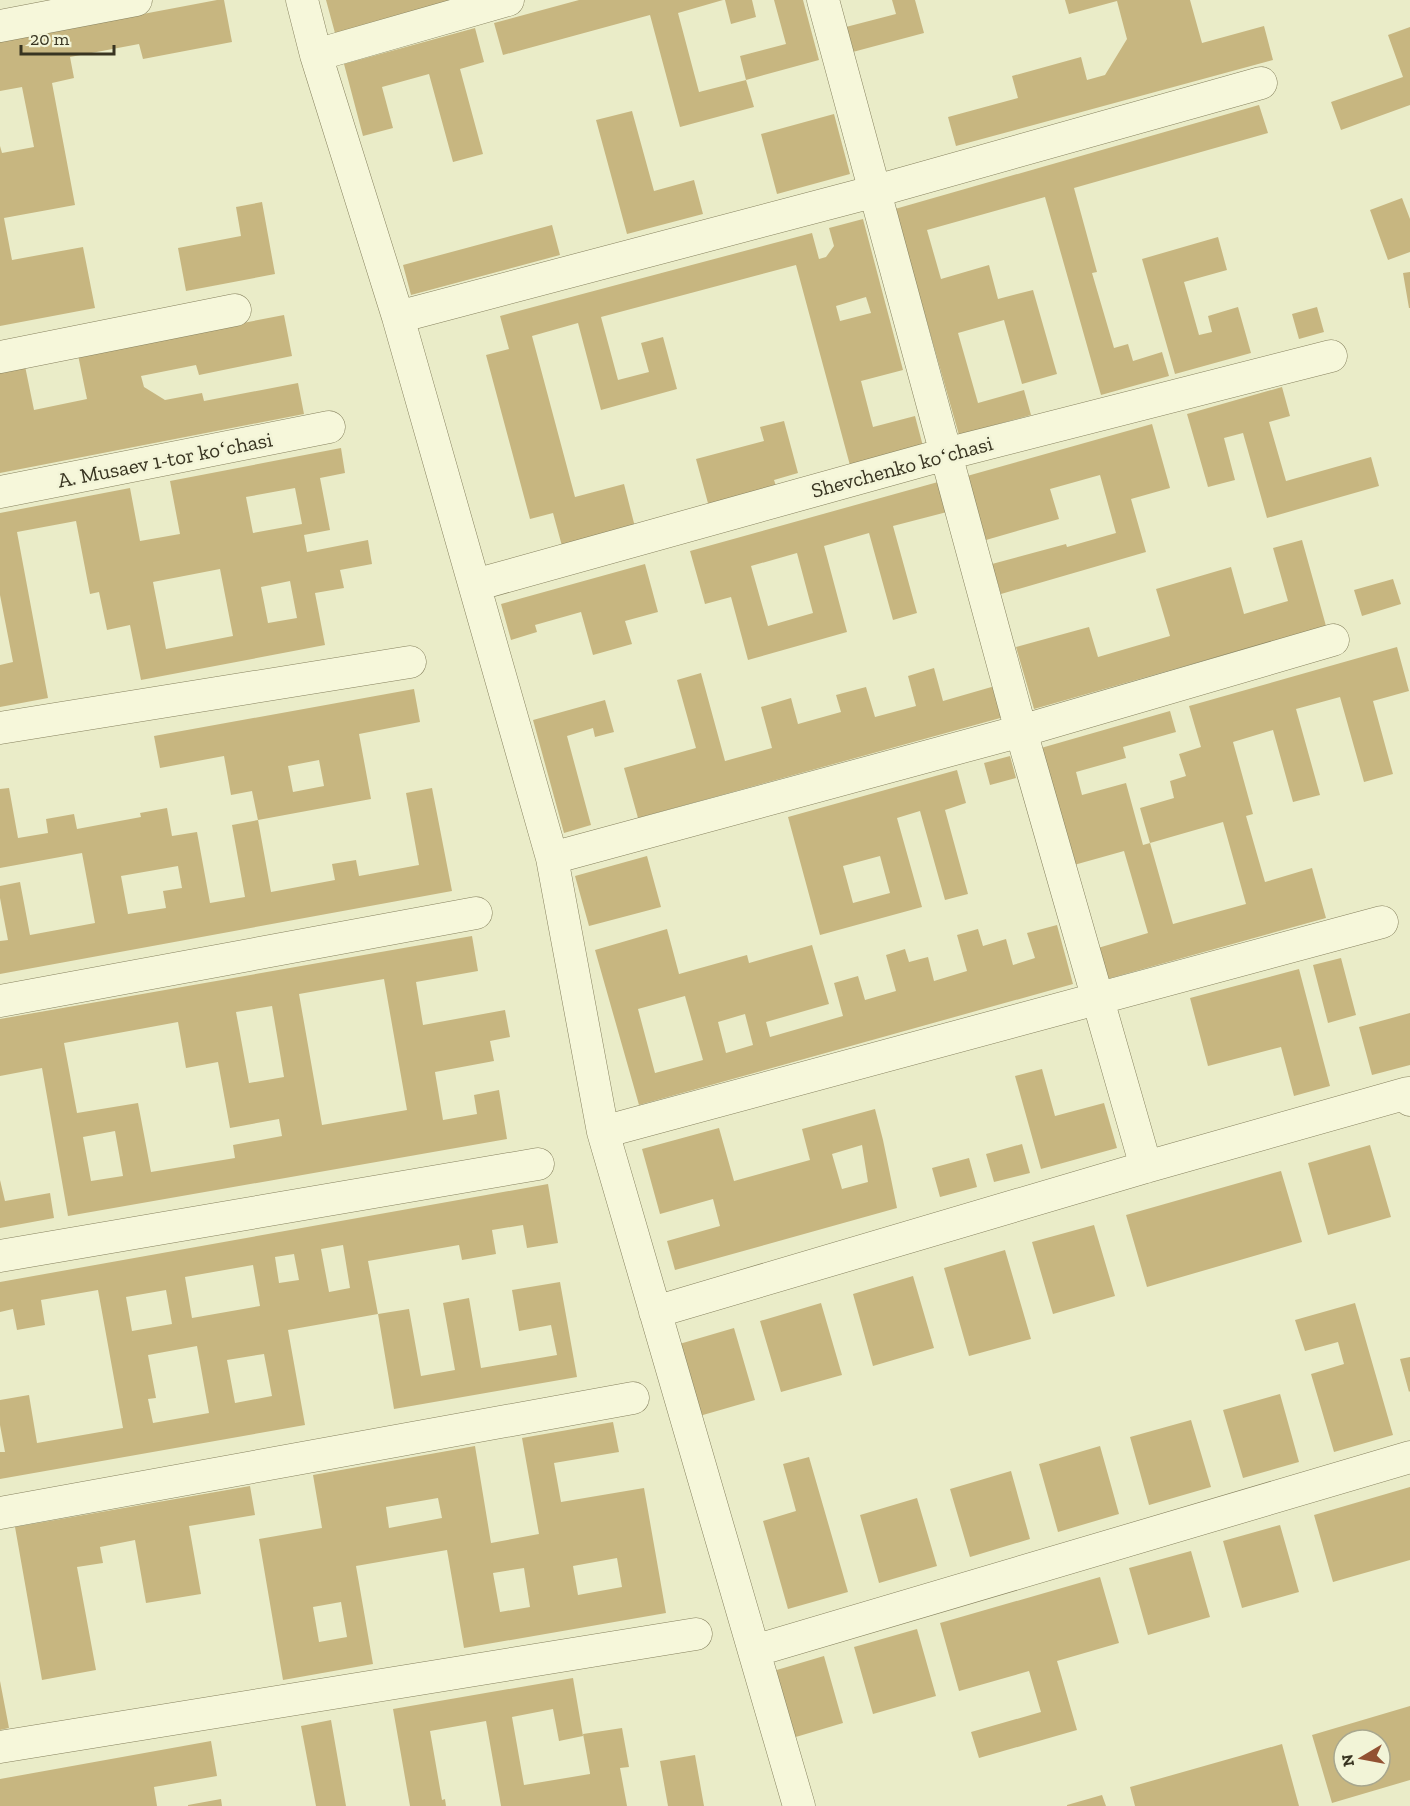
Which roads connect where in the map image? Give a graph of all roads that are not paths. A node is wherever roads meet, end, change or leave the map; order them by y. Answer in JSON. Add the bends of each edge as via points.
{"nodes":[{"id":1,"x":136,"y":0,"type":"edge"},
{"id":2,"x":302,"y":0,"type":"edge"},
{"id":3,"x":507,"y":0,"type":"edge"},
{"id":4,"x":823,"y":0,"type":"edge"},
{"id":5,"x":0,"y":26,"type":"edge"},
{"id":6,"x":316,"y":55,"type":"junction"},
{"id":7,"x":1262,"y":84,"type":"dead end"},
{"id":8,"x":876,"y":191,"type":"junction"},
{"id":9,"x":235,"y":310,"type":"dead end"},
{"id":10,"x":398,"y":317,"type":"junction"},
{"id":11,"x":1331,"y":356,"type":"dead end"},
{"id":12,"x":0,"y":357,"type":"edge"},
{"id":13,"x":329,"y":427,"type":"dead end"},
{"id":14,"x":946,"y":454,"type":"junction"},
{"id":15,"x":0,"y":492,"type":"edge"},
{"id":16,"x":475,"y":585,"type":"junction"},
{"id":17,"x":1333,"y":640,"type":"dead end"},
{"id":18,"x":410,"y":662,"type":"dead end"},
{"id":19,"x":0,"y":728,"type":"edge"},
{"id":20,"x":1021,"y":731,"type":"junction"},
{"id":21,"x":552,"y":858,"type":"junction"},
{"id":22,"x":476,"y":913,"type":"dead end"},
{"id":23,"x":1382,"y":922,"type":"dead end"},
{"id":24,"x":1096,"y":999,"type":"junction"},
{"id":25,"x":0,"y":1001,"type":"edge"},
{"id":26,"x":1410,"y":1100,"type":"edge"},
{"id":27,"x":603,"y":1132,"type":"junction"},
{"id":28,"x":538,"y":1164,"type":"dead end"},
{"id":29,"x":1146,"y":1167,"type":"junction"},
{"id":30,"x":0,"y":1256,"type":"edge"},
{"id":31,"x":655,"y":1312,"type":"junction"},
{"id":32,"x":633,"y":1398,"type":"dead end"},
{"id":33,"x":1410,"y":1457,"type":"edge"},
{"id":34,"x":0,"y":1513,"type":"edge"},
{"id":35,"x":696,"y":1634,"type":"dead end"},
{"id":36,"x":754,"y":1651,"type":"junction"},
{"id":37,"x":0,"y":1747,"type":"edge"},
{"id":38,"x":799,"y":1806,"type":"edge"}],
"edges":[{"from":1,"to":5,"type":"street"},
{"from":2,"to":6,"type":"street"},
{"from":3,"to":6,"type":"street"},
{"from":4,"to":8,"type":"street"},
{"from":6,"to":10,"type":"street"},
{"from":7,"to":8,"type":"street"},
{"from":8,"to":10,"type":"street"},
{"from":8,"to":14,"type":"street"},
{"from":9,"to":12,"type":"street"},
{"from":10,"to":16,"type":"street"},
{"from":11,"to":14,"type":"street","name":"Shevchenko koʻchasi"},
{"from":13,"to":15,"type":"street","name":"A. Musaev 1-tor koʻchasi"},
{"from":14,"to":16,"type":"street","name":"Shevchenko koʻchasi"},
{"from":14,"to":20,"type":"street"},
{"from":16,"to":21,"type":"street"},
{"from":17,"to":20,"type":"street"},
{"from":18,"to":19,"type":"street"},
{"from":20,"to":21,"type":"street"},
{"from":20,"to":24,"type":"street"},
{"from":21,"to":27,"type":"street"},
{"from":22,"to":25,"type":"street"},
{"from":23,"to":24,"type":"street"},
{"from":24,"to":27,"type":"street"},
{"from":24,"to":29,"type":"street"},
{"from":26,"to":29,"type":"street","via":[[1408,1093]]},
{"from":27,"to":31,"type":"street"},
{"from":28,"to":30,"type":"street"},
{"from":29,"to":31,"type":"street"},
{"from":31,"to":36,"type":"street"},
{"from":32,"to":34,"type":"street"},
{"from":33,"to":36,"type":"street"},
{"from":35,"to":37,"type":"street"},
{"from":36,"to":38,"type":"street"}]}
